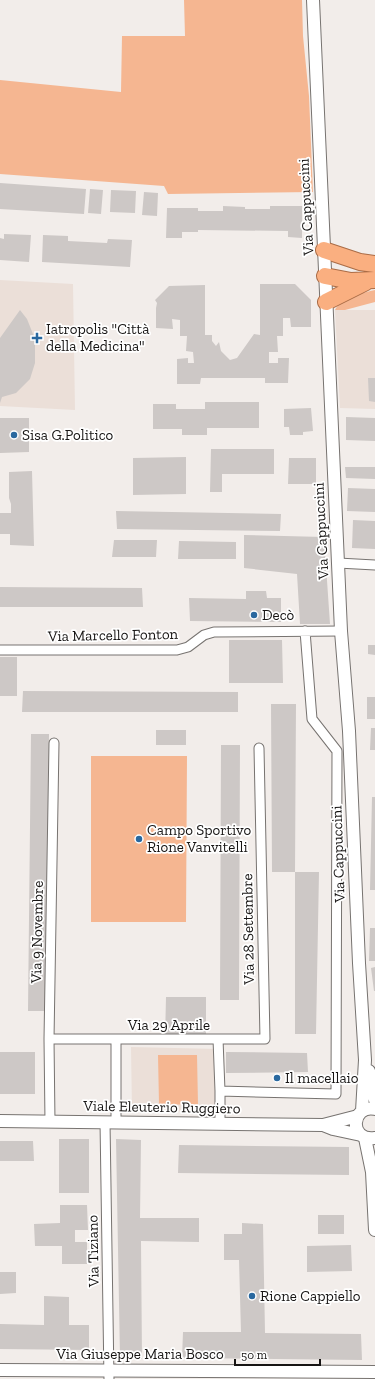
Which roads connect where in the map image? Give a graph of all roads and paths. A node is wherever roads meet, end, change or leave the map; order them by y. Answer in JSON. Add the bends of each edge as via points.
{"nodes":[{"id":1,"x":312,"y":0,"type":"edge"},
{"id":2,"x":324,"y":250,"type":"junction"},
{"id":3,"x":375,"y":264,"type":"edge"},
{"id":4,"x":325,"y":276,"type":"junction"},
{"id":5,"x":372,"y":281,"type":"edge"},
{"id":6,"x":326,"y":302,"type":"junction"},
{"id":7,"x":338,"y":563,"type":"junction"},
{"id":8,"x":375,"y":565,"type":"edge"},
{"id":9,"x":305,"y":631,"type":"junction"},
{"id":10,"x":341,"y":631,"type":"junction"},
{"id":11,"x":0,"y":650,"type":"edge"},
{"id":12,"x":54,"y":743,"type":"dead end"},
{"id":13,"x":258,"y":748,"type":"dead end"},
{"id":14,"x":49,"y":1039,"type":"junction"},
{"id":15,"x":116,"y":1039,"type":"junction"},
{"id":16,"x":218,"y":1039,"type":"junction"},
{"id":17,"x":365,"y":1060,"type":"junction"},
{"id":18,"x":220,"y":1091,"type":"junction"},
{"id":19,"x":375,"y":1100,"type":"edge"},
{"id":20,"x":375,"y":1109,"type":"edge"},
{"id":21,"x":360,"y":1113,"type":"junction"},
{"id":22,"x":0,"y":1121,"type":"edge"},
{"id":23,"x":50,"y":1122,"type":"junction"},
{"id":24,"x":111,"y":1122,"type":"junction"},
{"id":25,"x":220,"y":1124,"type":"junction"},
{"id":26,"x":323,"y":1125,"type":"junction"},
{"id":27,"x":367,"y":1137,"type":"edge"},
{"id":28,"x":375,"y":1154,"type":"edge"},
{"id":29,"x":372,"y":1172,"type":"junction"},
{"id":30,"x":375,"y":1230,"type":"edge"},
{"id":31,"x":0,"y":1370,"type":"edge"},
{"id":32,"x":375,"y":1372,"type":"edge"},
{"id":33,"x":109,"y":1374,"type":"edge"},
{"id":34,"x":157,"y":1375,"type":"edge"}],
"edges":[{"from":1,"to":2,"type":"street","name":"Via Cappuccini"},
{"from":2,"to":3,"type":"highway","via":[[360,262]]},
{"from":2,"to":4,"type":"street","name":"Via Cappuccini"},
{"from":4,"to":5,"type":"highway","via":[[351,281]]},
{"from":4,"to":6,"type":"street","name":"Via Cappuccini"},
{"from":5,"to":6,"type":"highway"},
{"from":6,"to":7,"type":"street","name":"Via Cappuccini"},
{"from":7,"to":8,"type":"street"},
{"from":7,"to":10,"type":"street","name":"Via Cappuccini"},
{"from":9,"to":10,"type":"street","name":"Via Marcello Fonton"},
{"from":9,"to":11,"type":"street","name":"Via Marcello Fonton","via":[[214,632],[204,635],[188,647],[177,650]]},
{"from":9,"to":18,"type":"street","via":[[312,718],[337,751],[336,1094]]},
{"from":10,"to":17,"type":"street","name":"Via Cappuccini","via":[[350,731]]},
{"from":12,"to":14,"type":"street","name":"Via 9 Novembre"},
{"from":13,"to":16,"type":"street","name":"Via 28 Settembre","via":[[265,1039]]},
{"from":14,"to":15,"type":"street","name":"Via 29 Aprile"},
{"from":14,"to":23,"type":"street","name":"Via 9 Novembre"},
{"from":15,"to":16,"type":"street","name":"Via 29 Aprile"},
{"from":15,"to":24,"type":"street","name":"Via 29 Aprile"},
{"from":16,"to":18,"type":"street","name":"Via 29 Aprile"},
{"from":17,"to":19,"type":"street","name":"Via Cappuccini"},
{"from":17,"to":21,"type":"street","name":"Via Cappuccini"},
{"from":18,"to":25,"type":"street","name":"Via 29 Aprile"},
{"from":20,"to":21,"type":"street","name":"Viale Eleuterio Ruggiero","via":[[366,1109]]},
{"from":21,"to":26,"type":"street","name":"Viale Eleuterio Ruggiero"},
{"from":21,"to":27,"type":"street","name":"Via Cappuccini","via":[[356,1120],[356,1128]]},
{"from":22,"to":23,"type":"street","name":"Viale Eleuterio Ruggiero"},
{"from":23,"to":24,"type":"street","name":"Viale Eleuterio Ruggiero"},
{"from":24,"to":25,"type":"street","name":"Viale Eleuterio Ruggiero"},
{"from":24,"to":33,"type":"street","name":"Via Tiziano"},
{"from":25,"to":26,"type":"street","name":"Viale Eleuterio Ruggiero"},
{"from":26,"to":27,"type":"street","name":"Viale Eleuterio Ruggiero"},
{"from":27,"to":29,"type":"street","name":"Via Cappuccini"},
{"from":28,"to":29,"type":"street"},
{"from":29,"to":30,"type":"street"},
{"from":31,"to":33,"type":"street","name":"Via Giuseppe Maria Bosco"},
{"from":32,"to":34,"type":"street","name":"Via Giuseppe Maria Bosco"},
{"from":33,"to":34,"type":"street","name":"Via Giuseppe Maria Bosco"}]}
